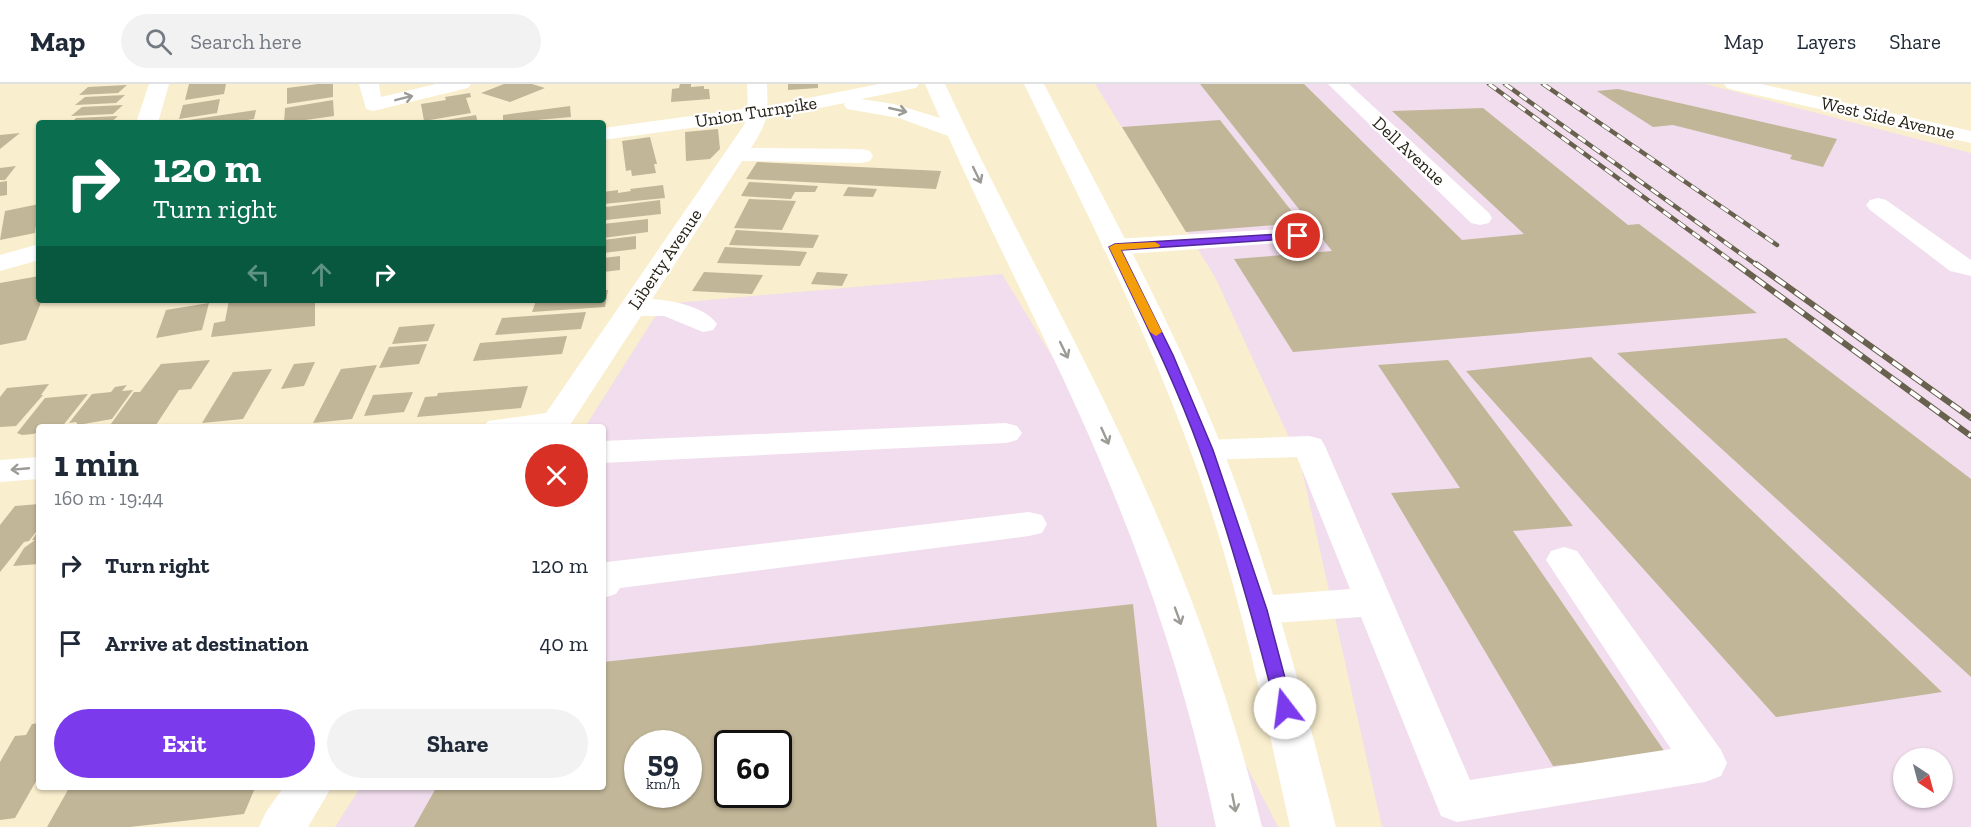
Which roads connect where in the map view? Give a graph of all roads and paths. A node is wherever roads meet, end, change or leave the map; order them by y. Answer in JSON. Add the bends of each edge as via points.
{"nodes":[{"id":1,"x":159,"y":84,"type":"edge"},
{"id":2,"x":369,"y":84,"type":"edge"},
{"id":3,"x":461,"y":84,"type":"edge"},
{"id":4,"x":757,"y":84,"type":"edge"},
{"id":5,"x":909,"y":84,"type":"edge"},
{"id":6,"x":935,"y":84,"type":"edge"},
{"id":7,"x":1034,"y":84,"type":"edge"},
{"id":8,"x":1338,"y":84,"type":"edge"},
{"id":9,"x":1734,"y":84,"type":"edge"},
{"id":10,"x":819,"y":103,"type":"junction"},
{"id":11,"x":758,"y":113,"type":"junction"},
{"id":12,"x":375,"y":114,"type":"edge"},
{"id":13,"x":148,"y":120,"type":"edge"},
{"id":14,"x":956,"y":132,"type":"junction"},
{"id":15,"x":606,"y":134,"type":"edge"},
{"id":16,"x":1971,"y":137,"type":"edge"},
{"id":17,"x":735,"y":154,"type":"junction"},
{"id":18,"x":862,"y":156,"type":"dead end"},
{"id":19,"x":1878,"y":205,"type":"dead end"},
{"id":20,"x":1480,"y":218,"type":"dead end"},
{"id":21,"x":1298,"y":236,"type":"dead end"},
{"id":22,"x":1115,"y":247,"type":"junction"},
{"id":23,"x":36,"y":253,"type":"edge"},
{"id":24,"x":0,"y":263,"type":"edge"},
{"id":25,"x":1971,"y":268,"type":"edge"},
{"id":26,"x":633,"y":307,"type":"junction"},
{"id":27,"x":703,"y":324,"type":"dead end"},
{"id":28,"x":555,"y":424,"type":"edge"},
{"id":29,"x":1006,"y":433,"type":"dead end"},
{"id":30,"x":1206,"y":450,"type":"junction"},
{"id":31,"x":606,"y":452,"type":"edge"},
{"id":32,"x":36,"y":468,"type":"edge"},
{"id":33,"x":0,"y":471,"type":"edge"},
{"id":34,"x":1029,"y":524,"type":"dead end"},
{"id":35,"x":1564,"y":560,"type":"dead end"},
{"id":36,"x":606,"y":578,"type":"edge"},
{"id":37,"x":1374,"y":602,"type":"junction"},
{"id":38,"x":1259,"y":610,"type":"junction"},
{"id":39,"x":308,"y":790,"type":"edge"},
{"id":40,"x":282,"y":827,"type":"edge"},
{"id":41,"x":1239,"y":827,"type":"edge"},
{"id":42,"x":1313,"y":827,"type":"edge"}],
"edges":[{"from":1,"to":13,"type":"main road"},
{"from":2,"to":12,"type":"main road"},
{"from":12,"to":3,"type":"main road","one_way":true},
{"from":4,"to":11,"type":"main road","name":"Liberty Avenue"},
{"from":5,"to":10,"type":"main road","name":"Union Turnpike"},
{"from":6,"to":14,"type":"main road"},
{"from":7,"to":22,"type":"main road"},
{"from":8,"to":20,"type":"main road","name":"Dell Avenue"},
{"from":9,"to":16,"type":"main road","name":"West Side Avenue"},
{"from":10,"to":11,"type":"main road","name":"Union Turnpike"},
{"from":10,"to":14,"type":"main road","one_way":true,"via":[[897,109]]},
{"from":11,"to":15,"type":"main road","name":"Union Turnpike"},
{"from":11,"to":17,"type":"main road","name":"Liberty Avenue","via":[[755,125]]},
{"from":14,"to":41,"type":"main road","one_way":true,"via":[[1081,382],[1157,559],[1208,706]]},
{"from":17,"to":18,"type":"main road"},
{"from":17,"to":26,"type":"main road","name":"Liberty Avenue"},
{"from":19,"to":25,"type":"main road","via":[[1959,265]]},
{"from":21,"to":22,"type":"main road"},
{"from":22,"to":30,"type":"main road"},
{"from":23,"to":24,"type":"main road"},
{"from":26,"to":27,"type":"main road","via":[[669,308]]},
{"from":26,"to":28,"type":"main road","name":"Liberty Avenue"},
{"from":29,"to":31,"type":"main road"},
{"from":30,"to":37,"type":"main road","via":[[1310,447]]},
{"from":30,"to":38,"type":"main road"},
{"from":32,"to":33,"type":"main road","one_way":true},
{"from":34,"to":36,"type":"main road"},
{"from":35,"to":37,"type":"main road","via":[[1705,763],[1457,802]]},
{"from":37,"to":38,"type":"main road"},
{"from":38,"to":42,"type":"main road"},
{"from":39,"to":40,"type":"main road"}]}
